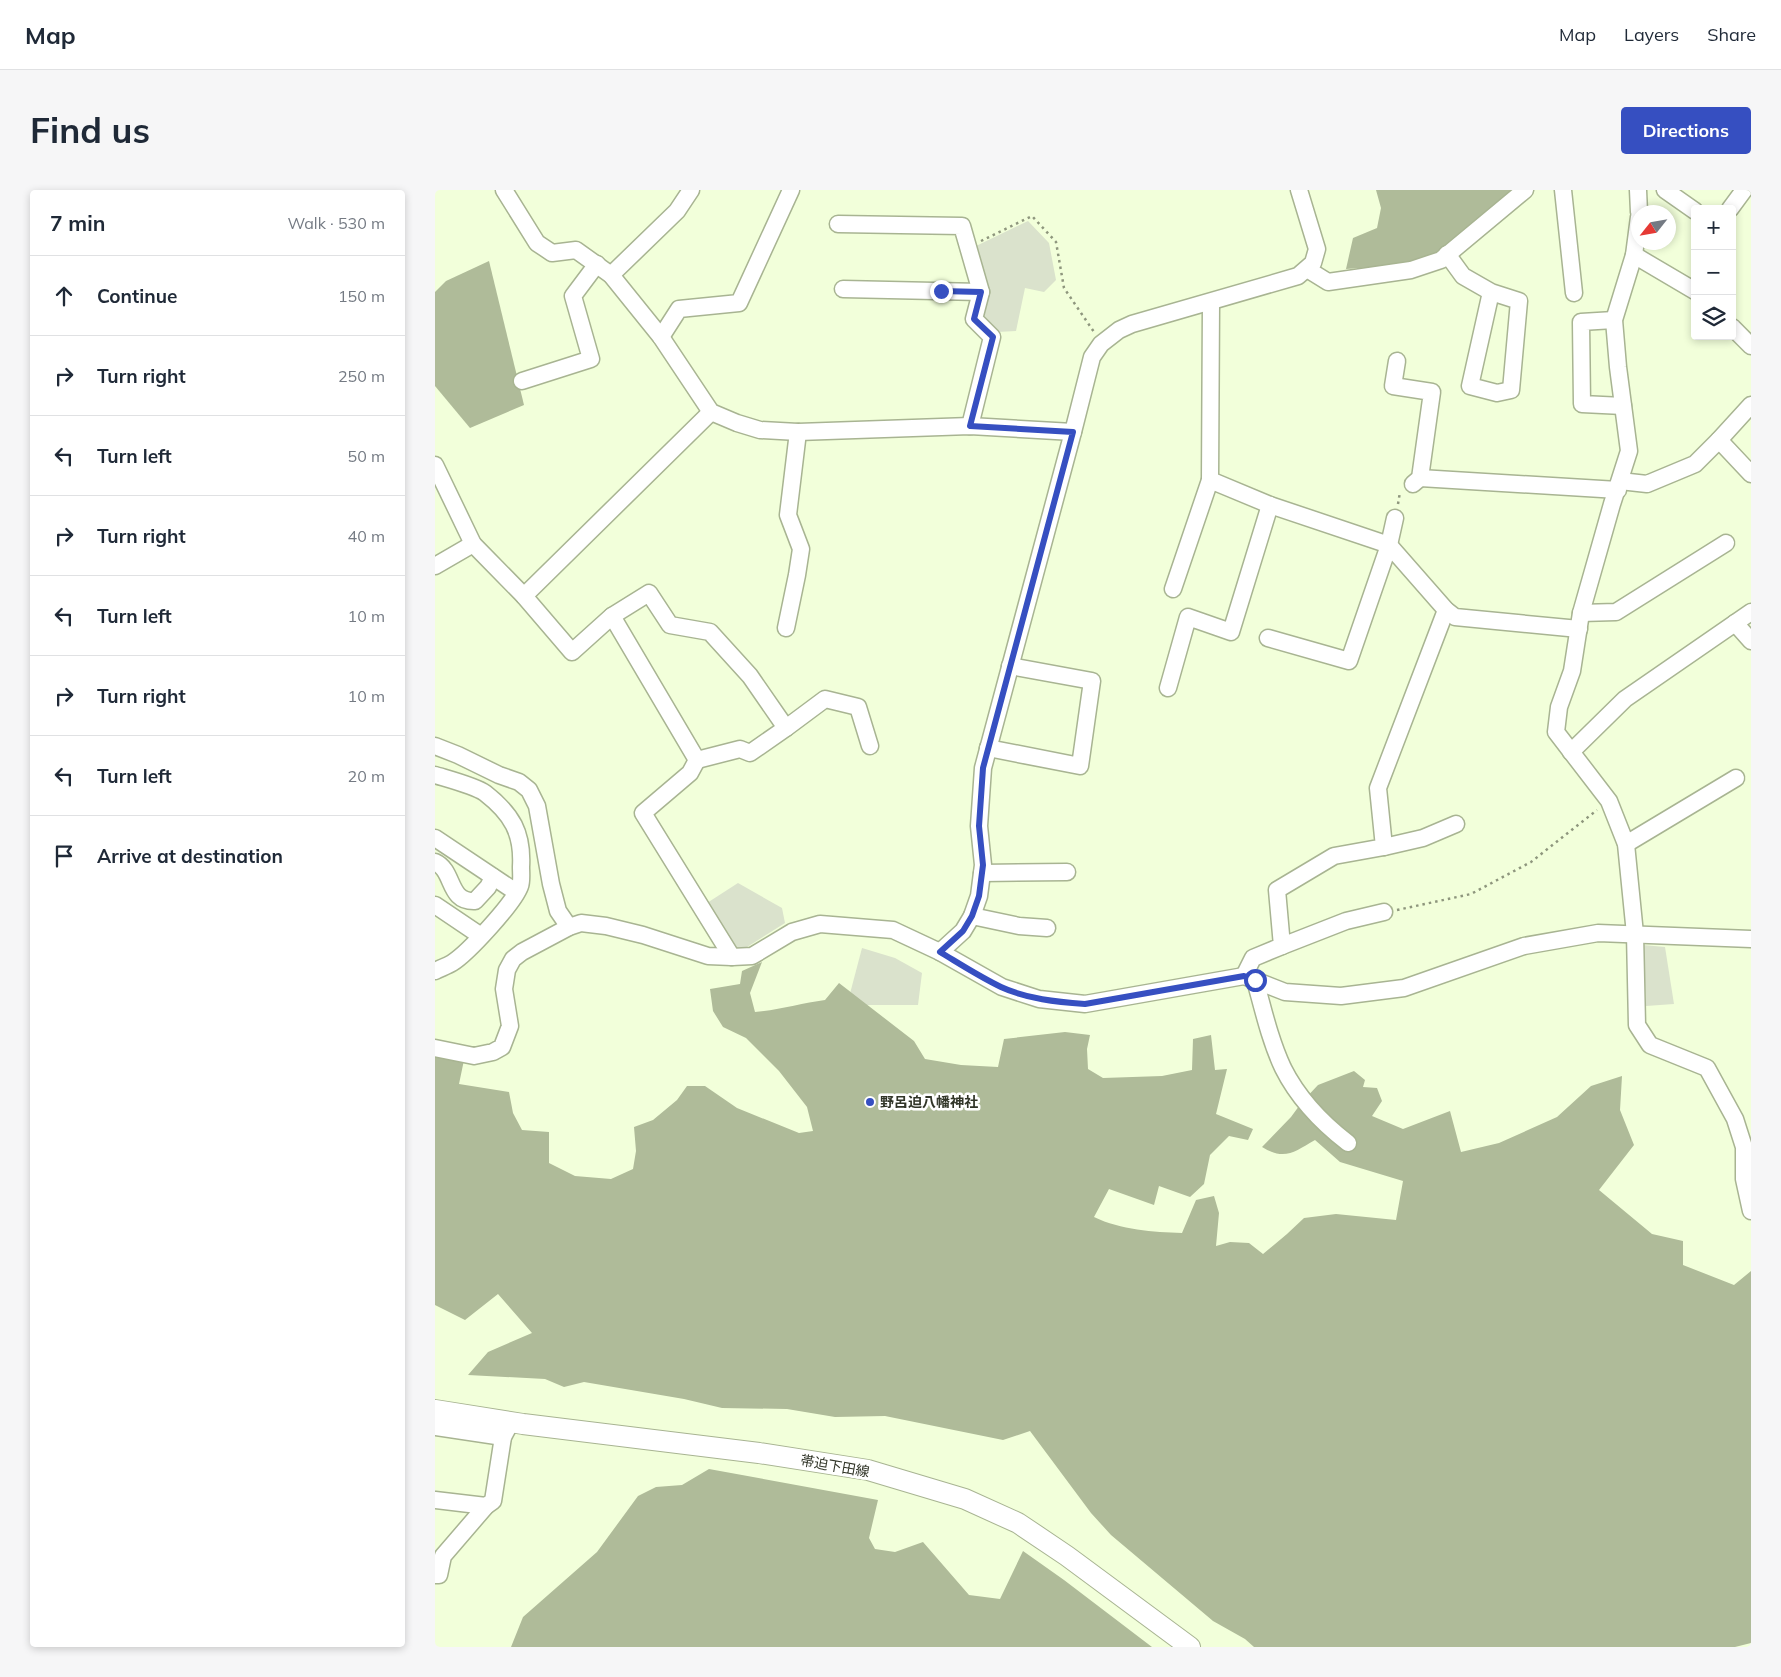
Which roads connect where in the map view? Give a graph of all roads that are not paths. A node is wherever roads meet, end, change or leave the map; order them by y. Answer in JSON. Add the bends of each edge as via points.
{"nodes":[{"id":1,"x":504,"y":190,"type":"edge"},
{"id":2,"x":691,"y":190,"type":"edge"},
{"id":3,"x":791,"y":190,"type":"edge"},
{"id":4,"x":1299,"y":190,"type":"edge"},
{"id":5,"x":1525,"y":190,"type":"edge"},
{"id":6,"x":1563,"y":190,"type":"edge"},
{"id":7,"x":1638,"y":190,"type":"edge"},
{"id":8,"x":1665,"y":190,"type":"edge"},
{"id":9,"x":1744,"y":190,"type":"edge"},
{"id":10,"x":1690,"y":201,"type":"edge"},
{"id":11,"x":1639,"y":205,"type":"edge"},
{"id":12,"x":1733,"y":205,"type":"edge"},
{"id":13,"x":837,"y":224,"type":"dead end"},
{"id":14,"x":1635,"y":250,"type":"edge"},
{"id":15,"x":1447,"y":254,"type":"junction"},
{"id":16,"x":1634,"y":255,"type":"junction"},
{"id":17,"x":597,"y":264,"type":"junction"},
{"id":18,"x":1307,"y":269,"type":"junction"},
{"id":19,"x":611,"y":275,"type":"junction"},
{"id":20,"x":843,"y":289,"type":"dead end"},
{"id":21,"x":1691,"y":289,"type":"edge"},
{"id":22,"x":981,"y":292,"type":"junction"},
{"id":23,"x":1491,"y":292,"type":"junction"},
{"id":24,"x":1575,"y":294,"type":"dead end"},
{"id":25,"x":1211,"y":303,"type":"junction"},
{"id":26,"x":1614,"y":320,"type":"junction"},
{"id":27,"x":1736,"y":331,"type":"edge"},
{"id":28,"x":661,"y":336,"type":"junction"},
{"id":29,"x":1751,"y":346,"type":"edge"},
{"id":30,"x":1397,"y":362,"type":"dead end"},
{"id":31,"x":522,"y":381,"type":"dead end"},
{"id":32,"x":1751,"y":405,"type":"edge"},
{"id":33,"x":1623,"y":406,"type":"junction"},
{"id":34,"x":711,"y":412,"type":"junction"},
{"id":35,"x":970,"y":426,"type":"junction"},
{"id":36,"x":798,"y":432,"type":"junction"},
{"id":37,"x":1073,"y":432,"type":"junction"},
{"id":38,"x":1719,"y":440,"type":"junction"},
{"id":39,"x":435,"y":465,"type":"edge"},
{"id":40,"x":1751,"y":474,"type":"edge"},
{"id":41,"x":1210,"y":480,"type":"junction"},
{"id":42,"x":1619,"y":485,"type":"junction"},
{"id":43,"x":1270,"y":505,"type":"junction"},
{"id":44,"x":1395,"y":518,"type":"road end"},
{"id":45,"x":1726,"y":543,"type":"dead end"},
{"id":46,"x":473,"y":544,"type":"junction"},
{"id":47,"x":1389,"y":545,"type":"junction"},
{"id":48,"x":435,"y":566,"type":"edge"},
{"id":49,"x":1173,"y":588,"type":"dead end"},
{"id":50,"x":523,"y":596,"type":"junction"},
{"id":51,"x":1446,"y":610,"type":"junction"},
{"id":52,"x":1751,"y":612,"type":"edge"},
{"id":53,"x":612,"y":616,"type":"junction"},
{"id":54,"x":1580,"y":621,"type":"junction"},
{"id":55,"x":1735,"y":622,"type":"junction"},
{"id":56,"x":786,"y":628,"type":"dead end"},
{"id":57,"x":1268,"y":638,"type":"dead end"},
{"id":58,"x":1751,"y":641,"type":"edge"},
{"id":59,"x":1010,"y":666,"type":"junction"},
{"id":60,"x":1169,"y":688,"type":"dead end"},
{"id":61,"x":786,"y":728,"type":"junction"},
{"id":62,"x":435,"y":746,"type":"edge"},
{"id":63,"x":870,"y":746,"type":"dead end"},
{"id":64,"x":988,"y":748,"type":"junction"},
{"id":65,"x":1571,"y":752,"type":"junction"},
{"id":66,"x":697,"y":760,"type":"junction"},
{"id":67,"x":435,"y":776,"type":"edge"},
{"id":68,"x":1736,"y":778,"type":"dead end"},
{"id":69,"x":1456,"y":824,"type":"dead end"},
{"id":70,"x":435,"y":838,"type":"edge"},
{"id":71,"x":1627,"y":844,"type":"junction"},
{"id":72,"x":1384,"y":847,"type":"junction"},
{"id":73,"x":435,"y":862,"type":"edge"},
{"id":74,"x":1067,"y":872,"type":"dead end"},
{"id":75,"x":983,"y":873,"type":"junction"},
{"id":76,"x":493,"y":878,"type":"junction"},
{"id":77,"x":516,"y":892,"type":"junction"},
{"id":78,"x":435,"y":905,"type":"edge"},
{"id":79,"x":1384,"y":912,"type":"road end"},
{"id":80,"x":972,"y":916,"type":"junction"},
{"id":81,"x":569,"y":927,"type":"junction"},
{"id":82,"x":1047,"y":928,"type":"dead end"},
{"id":83,"x":1635,"y":934,"type":"junction"},
{"id":84,"x":481,"y":936,"type":"junction"},
{"id":85,"x":1751,"y":939,"type":"edge"},
{"id":86,"x":1282,"y":946,"type":"junction"},
{"id":87,"x":940,"y":952,"type":"junction"},
{"id":88,"x":732,"y":957,"type":"junction"},
{"id":89,"x":435,"y":971,"type":"edge"},
{"id":90,"x":1250,"y":978,"type":"junction"},
{"id":91,"x":435,"y":1048,"type":"edge"},
{"id":92,"x":1349,"y":1143,"type":"dead end"},
{"id":93,"x":1751,"y":1211,"type":"edge"},
{"id":94,"x":435,"y":1410,"type":"edge"},
{"id":95,"x":435,"y":1427,"type":"edge"},
{"id":96,"x":507,"y":1430,"type":"junction"},
{"id":97,"x":435,"y":1500,"type":"edge"},
{"id":98,"x":486,"y":1506,"type":"junction"},
{"id":99,"x":435,"y":1575,"type":"edge"},
{"id":100,"x":1190,"y":1647,"type":"edge"}],
"edges":[{"from":1,"to":17,"type":"street","via":[[537,243],[552,252],[576,250]]},
{"from":2,"to":19,"type":"street","via":[[677,211]]},
{"from":3,"to":28,"type":"street","via":[[739,303],[679,309]]},
{"from":4,"to":18,"type":"street","via":[[1317,249],[1313,263]]},
{"from":5,"to":15,"type":"street"},
{"from":6,"to":24,"type":"street"},
{"from":7,"to":11,"type":"street"},
{"from":8,"to":10,"type":"street"},
{"from":9,"to":12,"type":"street"},
{"from":13,"to":22,"type":"street","via":[[962,226]]},
{"from":14,"to":16,"type":"street"},
{"from":15,"to":18,"type":"street","via":[[1441,260],[1411,270],[1328,282]]},
{"from":15,"to":23,"type":"street","via":[[1463,276]]},
{"from":16,"to":21,"type":"street"},
{"from":16,"to":26,"type":"street"},
{"from":17,"to":19,"type":"street"},
{"from":17,"to":31,"type":"street","via":[[573,296],[591,359]]},
{"from":18,"to":25,"type":"street","via":[[1298,276]]},
{"from":19,"to":28,"type":"street"},
{"from":20,"to":22,"type":"street"},
{"from":22,"to":35,"type":"street","via":[[974,319],[993,337]]},
{"from":23,"to":23,"type":"street","via":[[1470,386],[1497,392],[1511,390],[1519,301]]},
{"from":25,"to":37,"type":"street","via":[[1132,324],[1101,344],[1092,357]]},
{"from":25,"to":41,"type":"street"},
{"from":26,"to":33,"type":"street"},
{"from":26,"to":33,"type":"street","via":[[1581,322],[1582,404]]},
{"from":27,"to":29,"type":"street"},
{"from":28,"to":34,"type":"street"},
{"from":30,"to":42,"type":"street","via":[[1393,386],[1432,392],[1416,481]]},
{"from":32,"to":38,"type":"street"},
{"from":33,"to":42,"type":"street","via":[[1629,451]]},
{"from":34,"to":36,"type":"street","via":[[760,430]]},
{"from":34,"to":50,"type":"street"},
{"from":35,"to":36,"type":"street"},
{"from":35,"to":37,"type":"street"},
{"from":36,"to":56,"type":"street","via":[[788,515],[801,549]]},
{"from":37,"to":59,"type":"street"},
{"from":38,"to":40,"type":"street"},
{"from":38,"to":42,"type":"street","via":[[1695,464],[1647,484]]},
{"from":39,"to":46,"type":"street"},
{"from":41,"to":43,"type":"street"},
{"from":41,"to":49,"type":"street"},
{"from":42,"to":54,"type":"street"},
{"from":43,"to":47,"type":"street"},
{"from":43,"to":60,"type":"street","via":[[1231,632],[1188,617]]},
{"from":44,"to":47,"type":"street"},
{"from":45,"to":54,"type":"street","via":[[1616,612]]},
{"from":46,"to":48,"type":"street"},
{"from":46,"to":50,"type":"street"},
{"from":47,"to":51,"type":"street"},
{"from":47,"to":57,"type":"street","via":[[1349,661]]},
{"from":50,"to":53,"type":"street","via":[[572,652]]},
{"from":51,"to":54,"type":"street","via":[[1455,617]]},
{"from":51,"to":72,"type":"street","via":[[1378,788]]},
{"from":52,"to":55,"type":"street"},
{"from":53,"to":61,"type":"street","via":[[649,593],[670,625],[710,632],[751,676]]},
{"from":53,"to":66,"type":"street"},
{"from":54,"to":65,"type":"street","via":[[1572,671],[1559,707],[1556,732]]},
{"from":55,"to":58,"type":"street"},
{"from":55,"to":65,"type":"street","via":[[1625,699]]},
{"from":59,"to":64,"type":"street"},
{"from":59,"to":64,"type":"street","via":[[1092,681],[1080,766]]},
{"from":61,"to":63,"type":"street","via":[[825,699],[858,707]]},
{"from":61,"to":66,"type":"street","via":[[750,752],[740,748]]},
{"from":62,"to":81,"type":"street","via":[[519,782],[529,790],[537,806],[558,911]]},
{"from":64,"to":75,"type":"street","via":[[983,768],[979,826]]},
{"from":65,"to":71,"type":"street","via":[[1609,801]]},
{"from":66,"to":88,"type":"street","via":[[690,773],[643,813]]},
{"from":67,"to":77,"type":"street","via":[[483,791],[513,821],[521,843],[520,886]]},
{"from":68,"to":71,"type":"street"},
{"from":69,"to":72,"type":"street","via":[[1423,838]]},
{"from":70,"to":76,"type":"street"},
{"from":71,"to":83,"type":"street"},
{"from":72,"to":86,"type":"street","via":[[1333,856],[1277,890]]},
{"from":73,"to":76,"type":"street","via":[[444,869],[456,894],[466,901],[475,900]]},
{"from":74,"to":75,"type":"street"},
{"from":75,"to":80,"type":"street"},
{"from":76,"to":77,"type":"street"},
{"from":77,"to":84,"type":"street"},
{"from":78,"to":84,"type":"street"},
{"from":79,"to":86,"type":"street","via":[[1346,921]]},
{"from":80,"to":82,"type":"street"},
{"from":80,"to":87,"type":"street","via":[[963,931]]},
{"from":81,"to":88,"type":"street","via":[[581,923],[606,926],[708,956]]},
{"from":81,"to":91,"type":"street","via":[[513,959],[507,970],[504,989],[510,1026],[502,1047],[474,1056]]},
{"from":83,"to":85,"type":"street"},
{"from":83,"to":90,"type":"street","via":[[1598,934],[1524,946],[1404,988],[1341,996],[1285,992]]},
{"from":83,"to":93,"type":"street","via":[[1637,1025],[1650,1045],[1707,1068],[1735,1118],[1744,1147],[1744,1179]]},
{"from":84,"to":89,"type":"street","via":[[453,963]]},
{"from":86,"to":90,"type":"street","via":[[1253,958]]},
{"from":87,"to":88,"type":"street","via":[[893,930],[820,924],[793,932],[752,956]]},
{"from":87,"to":90,"type":"street","via":[[1002,987],[1039,999],[1085,1004]]},
{"from":90,"to":92,"type":"street","via":[[1283,1068],[1325,1125]]},
{"from":94,"to":96,"type":"main road","name":"帯迫下田線"},
{"from":95,"to":96,"type":"street"},
{"from":96,"to":98,"type":"street","via":[[493,1502]]},
{"from":96,"to":100,"type":"main road","name":"帯迫下田線","via":[[759,1454],[868,1470],[965,1499],[1018,1523]]},
{"from":97,"to":98,"type":"street"},
{"from":98,"to":99,"type":"street","via":[[443,1556],[439,1575]]}]}
